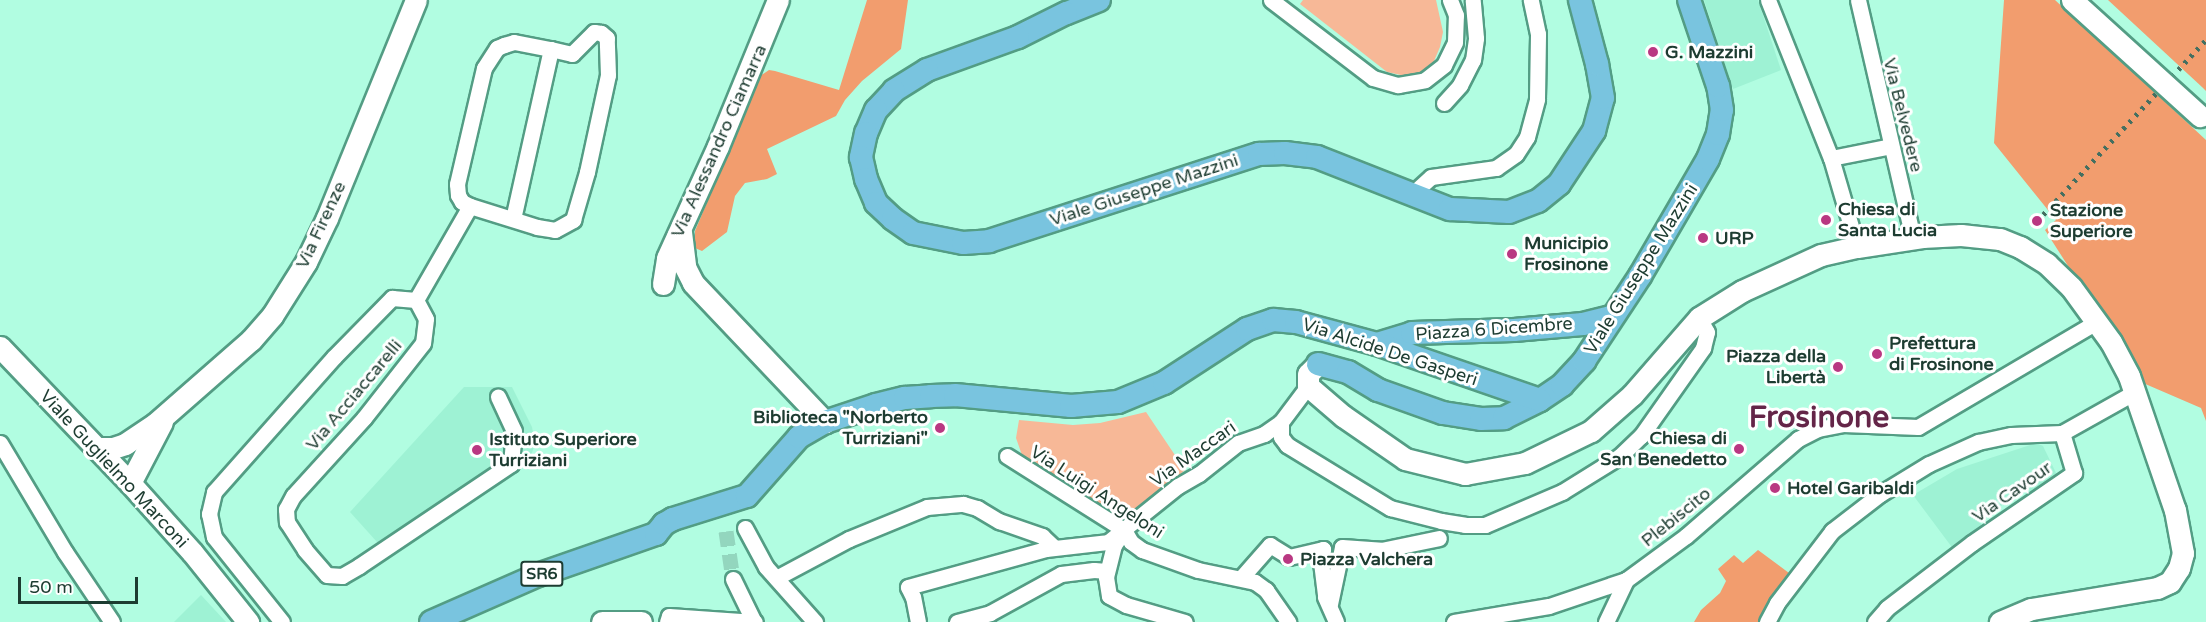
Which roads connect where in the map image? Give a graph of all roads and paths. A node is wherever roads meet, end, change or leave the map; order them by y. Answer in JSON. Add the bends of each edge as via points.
{"nodes":[{"id":1,"x":416,"y":0,"type":"edge"},
{"id":2,"x":778,"y":0,"type":"edge"},
{"id":3,"x":1099,"y":0,"type":"edge"},
{"id":4,"x":1271,"y":0,"type":"edge"},
{"id":5,"x":1450,"y":0,"type":"edge"},
{"id":6,"x":1473,"y":0,"type":"edge"},
{"id":7,"x":1531,"y":0,"type":"edge"},
{"id":8,"x":1580,"y":0,"type":"edge"},
{"id":9,"x":1689,"y":0,"type":"edge"},
{"id":10,"x":1768,"y":0,"type":"edge"},
{"id":11,"x":1858,"y":0,"type":"edge"},
{"id":12,"x":2072,"y":0,"type":"edge"},
{"id":13,"x":551,"y":49,"type":"junction"},
{"id":14,"x":1444,"y":103,"type":"dead end"},
{"id":15,"x":2203,"y":119,"type":"edge"},
{"id":16,"x":1891,"y":146,"type":"junction"},
{"id":17,"x":1831,"y":158,"type":"junction"},
{"id":18,"x":1411,"y":195,"type":"junction"},
{"id":19,"x":470,"y":206,"type":"junction"},
{"id":20,"x":513,"y":219,"type":"junction"},
{"id":21,"x":680,"y":228,"type":"junction"},
{"id":22,"x":1913,"y":238,"type":"junction"},
{"id":23,"x":1857,"y":247,"type":"junction"},
{"id":24,"x":663,"y":284,"type":"dead end"},
{"id":25,"x":416,"y":300,"type":"junction"},
{"id":26,"x":1612,"y":317,"type":"junction"},
{"id":27,"x":1699,"y":318,"type":"junction"},
{"id":28,"x":2096,"y":322,"type":"junction"},
{"id":29,"x":1377,"y":344,"type":"junction"},
{"id":30,"x":0,"y":347,"type":"edge"},
{"id":31,"x":1318,"y":364,"type":"joint"},
{"id":32,"x":1308,"y":386,"type":"junction"},
{"id":33,"x":2135,"y":392,"type":"junction"},
{"id":34,"x":498,"y":396,"type":"dead end"},
{"id":35,"x":1540,"y":400,"type":"junction"},
{"id":36,"x":168,"y":412,"type":"junction"},
{"id":37,"x":825,"y":422,"type":"junction"},
{"id":38,"x":1281,"y":422,"type":"junction"},
{"id":39,"x":2062,"y":433,"type":"junction"},
{"id":40,"x":0,"y":443,"type":"edge"},
{"id":41,"x":98,"y":448,"type":"junction"},
{"id":42,"x":1007,"y":456,"type":"dead end"},
{"id":43,"x":130,"y":483,"type":"junction"},
{"id":44,"x":745,"y":528,"type":"dead end"},
{"id":45,"x":1124,"y":530,"type":"junction"},
{"id":46,"x":1439,"y":538,"type":"dead end"},
{"id":47,"x":1054,"y":548,"type":"junction"},
{"id":48,"x":1107,"y":571,"type":"junction"},
{"id":49,"x":776,"y":578,"type":"junction"},
{"id":50,"x":1241,"y":578,"type":"junction"},
{"id":51,"x":733,"y":579,"type":"tunnel mouth"},
{"id":52,"x":1626,"y":580,"type":"junction"},
{"id":53,"x":1330,"y":605,"type":"junction"},
{"id":54,"x":754,"y":621,"type":"edge"},
{"id":55,"x":112,"y":622,"type":"edge"},
{"id":56,"x":248,"y":622,"type":"edge"},
{"id":57,"x":282,"y":622,"type":"edge"},
{"id":58,"x":431,"y":622,"type":"edge"},
{"id":59,"x":602,"y":622,"type":"edge"},
{"id":60,"x":641,"y":622,"type":"edge"},
{"id":61,"x":667,"y":622,"type":"edge"},
{"id":62,"x":815,"y":622,"type":"edge"},
{"id":63,"x":918,"y":622,"type":"edge"},
{"id":64,"x":957,"y":622,"type":"edge"},
{"id":65,"x":1185,"y":622,"type":"edge"},
{"id":66,"x":1287,"y":622,"type":"edge"},
{"id":67,"x":1336,"y":622,"type":"edge"},
{"id":68,"x":1454,"y":622,"type":"edge"},
{"id":69,"x":1606,"y":622,"type":"edge"},
{"id":70,"x":1767,"y":622,"type":"edge"},
{"id":71,"x":1875,"y":622,"type":"edge"},
{"id":72,"x":2000,"y":622,"type":"edge"}],
"edges":[{"from":1,"to":36,"type":"main road","name":"Via Firenze","via":[[306,262],[272,316],[251,340]]},
{"from":2,"to":21,"type":"main road","name":"Via Alessandro Ciamarra"},
{"from":3,"to":18,"type":"main road","name":"Viale Giuseppe Mazzini","via":[[1018,38],[927,70],[894,91],[876,110],[861,156],[876,202],[892,219],[913,233],[963,243],[989,241],[1259,153],[1317,157]]},
{"from":4,"to":5,"type":"street","via":[[1373,78],[1398,85],[1425,80],[1444,65],[1455,42],[1455,15]]},
{"from":6,"to":14,"type":"street","via":[[1473,60],[1460,85]]},
{"from":7,"to":18,"type":"street","via":[[1538,44],[1537,99],[1527,137],[1516,154],[1496,168],[1431,177]]},
{"from":8,"to":18,"type":"main road","name":"Viale Giuseppe Mazzini","via":[[1603,98],[1594,131],[1559,184],[1538,201],[1509,212],[1450,209]]},
{"from":9,"to":26,"type":"main road","name":"Viale Giuseppe Mazzini","via":[[1718,86],[1722,110],[1718,135],[1666,234]]},
{"from":10,"to":17,"type":"street"},
{"from":11,"to":16,"type":"street","name":"Via Belvedere"},
{"from":12,"to":15,"type":"main road","bridge":true},
{"from":13,"to":19,"type":"street","via":[[514,42],[497,48],[484,68],[457,184],[462,202]]},
{"from":13,"to":20,"type":"street"},
{"from":13,"to":20,"type":"street","via":[[572,54],[594,32],[607,38],[608,75],[587,172],[577,211],[566,226],[555,230]]},
{"from":16,"to":17,"type":"street"},
{"from":16,"to":22,"type":"street","name":"Via Belvedere"},
{"from":17,"to":23,"type":"street"},
{"from":19,"to":20,"type":"street"},
{"from":19,"to":25,"type":"street"},
{"from":21,"to":24,"type":"main road","name":"Via Alessandro Ciamarra","via":[[667,258]]},
{"from":21,"to":37,"type":"main road","via":[[682,257],[693,283]]},
{"from":22,"to":23,"type":"main road"},
{"from":22,"to":28,"type":"main road","via":[[1961,235],[2000,239],[2020,247],[2047,264],[2071,287]]},
{"from":23,"to":27,"type":"main road","via":[[1821,255],[1742,291]]},
{"from":25,"to":34,"type":"street","name":"Via Acciaccarelli","via":[[426,319],[423,343],[286,509],[287,522],[327,575],[342,576],[359,566],[512,464],[514,431]]},
{"from":25,"to":57,"type":"street","name":"Via Acciaccarelli","via":[[392,298],[214,492],[209,514],[214,537]]},
{"from":26,"to":29,"type":"main road","name":"Piazza 6 Dicembre","via":[[1583,324],[1514,330],[1412,333]]},
{"from":26,"to":35,"type":"main road","name":"Viale Giuseppe Mazzini","via":[[1584,361]]},
{"from":27,"to":32,"type":"main road","via":[[1632,395],[1591,431],[1525,463],[1466,474],[1405,459]]},
{"from":27,"to":38,"type":"street","via":[[1707,332],[1703,348],[1641,436],[1620,456],[1562,492],[1485,525],[1441,521],[1390,508],[1287,445],[1281,437]]},
{"from":28,"to":33,"type":"main road","via":[[2130,376]]},
{"from":28,"to":52,"type":"street","name":"Plebiscito","via":[[1918,427],[1843,424],[1818,429],[1798,439],[1686,536]]},
{"from":29,"to":35,"type":"main road","name":"Via Alcide De Gasperi"},
{"from":29,"to":37,"type":"main road","name":"Via Alcide De Gasperi","via":[[1296,322],[1273,320],[1247,329],[1164,383],[1118,402],[1071,406],[931,396],[876,405]]},
{"from":30,"to":41,"type":"main road","name":"Viale Guglielmo Marconi"},
{"from":31,"to":32,"type":"main road","via":[[1308,374]]},
{"from":31,"to":35,"type":"main road","name":"Viale Giuseppe Mazzini","via":[[1348,372],[1378,390],[1443,413],[1504,418]]},
{"from":32,"to":38,"type":"street","name":"Via Maccari"},
{"from":33,"to":39,"type":"street"},
{"from":33,"to":72,"type":"main road","via":[[2177,519],[2183,553],[2179,568],[2170,582],[2157,588],[2058,603]]},
{"from":36,"to":41,"type":"main road","name":"Via Firenze","via":[[124,444]]},
{"from":36,"to":43,"type":"main road"},
{"from":37,"to":58,"type":"main road","name":"Via Alcide De Gasperi","number":"SR6","via":[[799,437],[747,496],[674,519],[656,534],[538,575]]},
{"from":38,"to":45,"type":"street","name":"Via Maccari","via":[[1264,434],[1238,443]]},
{"from":39,"to":70,"type":"street","via":[[2011,435],[1978,442],[1929,464],[1890,488],[1832,531]]},
{"from":39,"to":71,"type":"street","name":"Via Cavour","via":[[2074,472],[1963,550],[1887,608]]},
{"from":40,"to":55,"type":"street"},
{"from":41,"to":43,"type":"main road","name":"Viale Guglielmo Marconi"},
{"from":42,"to":45,"type":"street","name":"Via Luigi Angeloni"},
{"from":43,"to":56,"type":"main road","name":"Viale Guglielmo Marconi"},
{"from":44,"to":49,"type":"street","via":[[759,557]]},
{"from":45,"to":47,"type":"street","via":[[1108,542]]},
{"from":45,"to":48,"type":"street","via":[[1114,545]]},
{"from":45,"to":50,"type":"street","name":"Via Luigi Angeloni","via":[[1131,542],[1143,550],[1198,570]]},
{"from":46,"to":53,"type":"street","via":[[1381,550],[1342,547]]},
{"from":47,"to":49,"type":"street","via":[[1041,536],[978,508],[963,504],[927,507],[849,539]]},
{"from":47,"to":63,"type":"street","via":[[908,587]]},
{"from":48,"to":64,"type":"street","via":[[1061,574],[990,613]]},
{"from":48,"to":65,"type":"street","via":[[1109,596],[1126,605]]},
{"from":49,"to":62,"type":"street"},
{"from":50,"to":53,"type":"street","via":[[1270,545],[1289,557],[1323,549],[1324,591]]},
{"from":50,"to":66,"type":"street","name":"Via Luigi Angeloni","via":[[1266,590]]},
{"from":51,"to":54,"type":"street"},
{"from":52,"to":68,"type":"street","name":"Plebiscito","via":[[1549,606]]},
{"from":52,"to":69,"type":"street"},
{"from":53,"to":67,"type":"street"},
{"from":54,"to":61,"type":"street","via":[[669,616]]},
{"from":59,"to":60,"type":"main road"}]}
